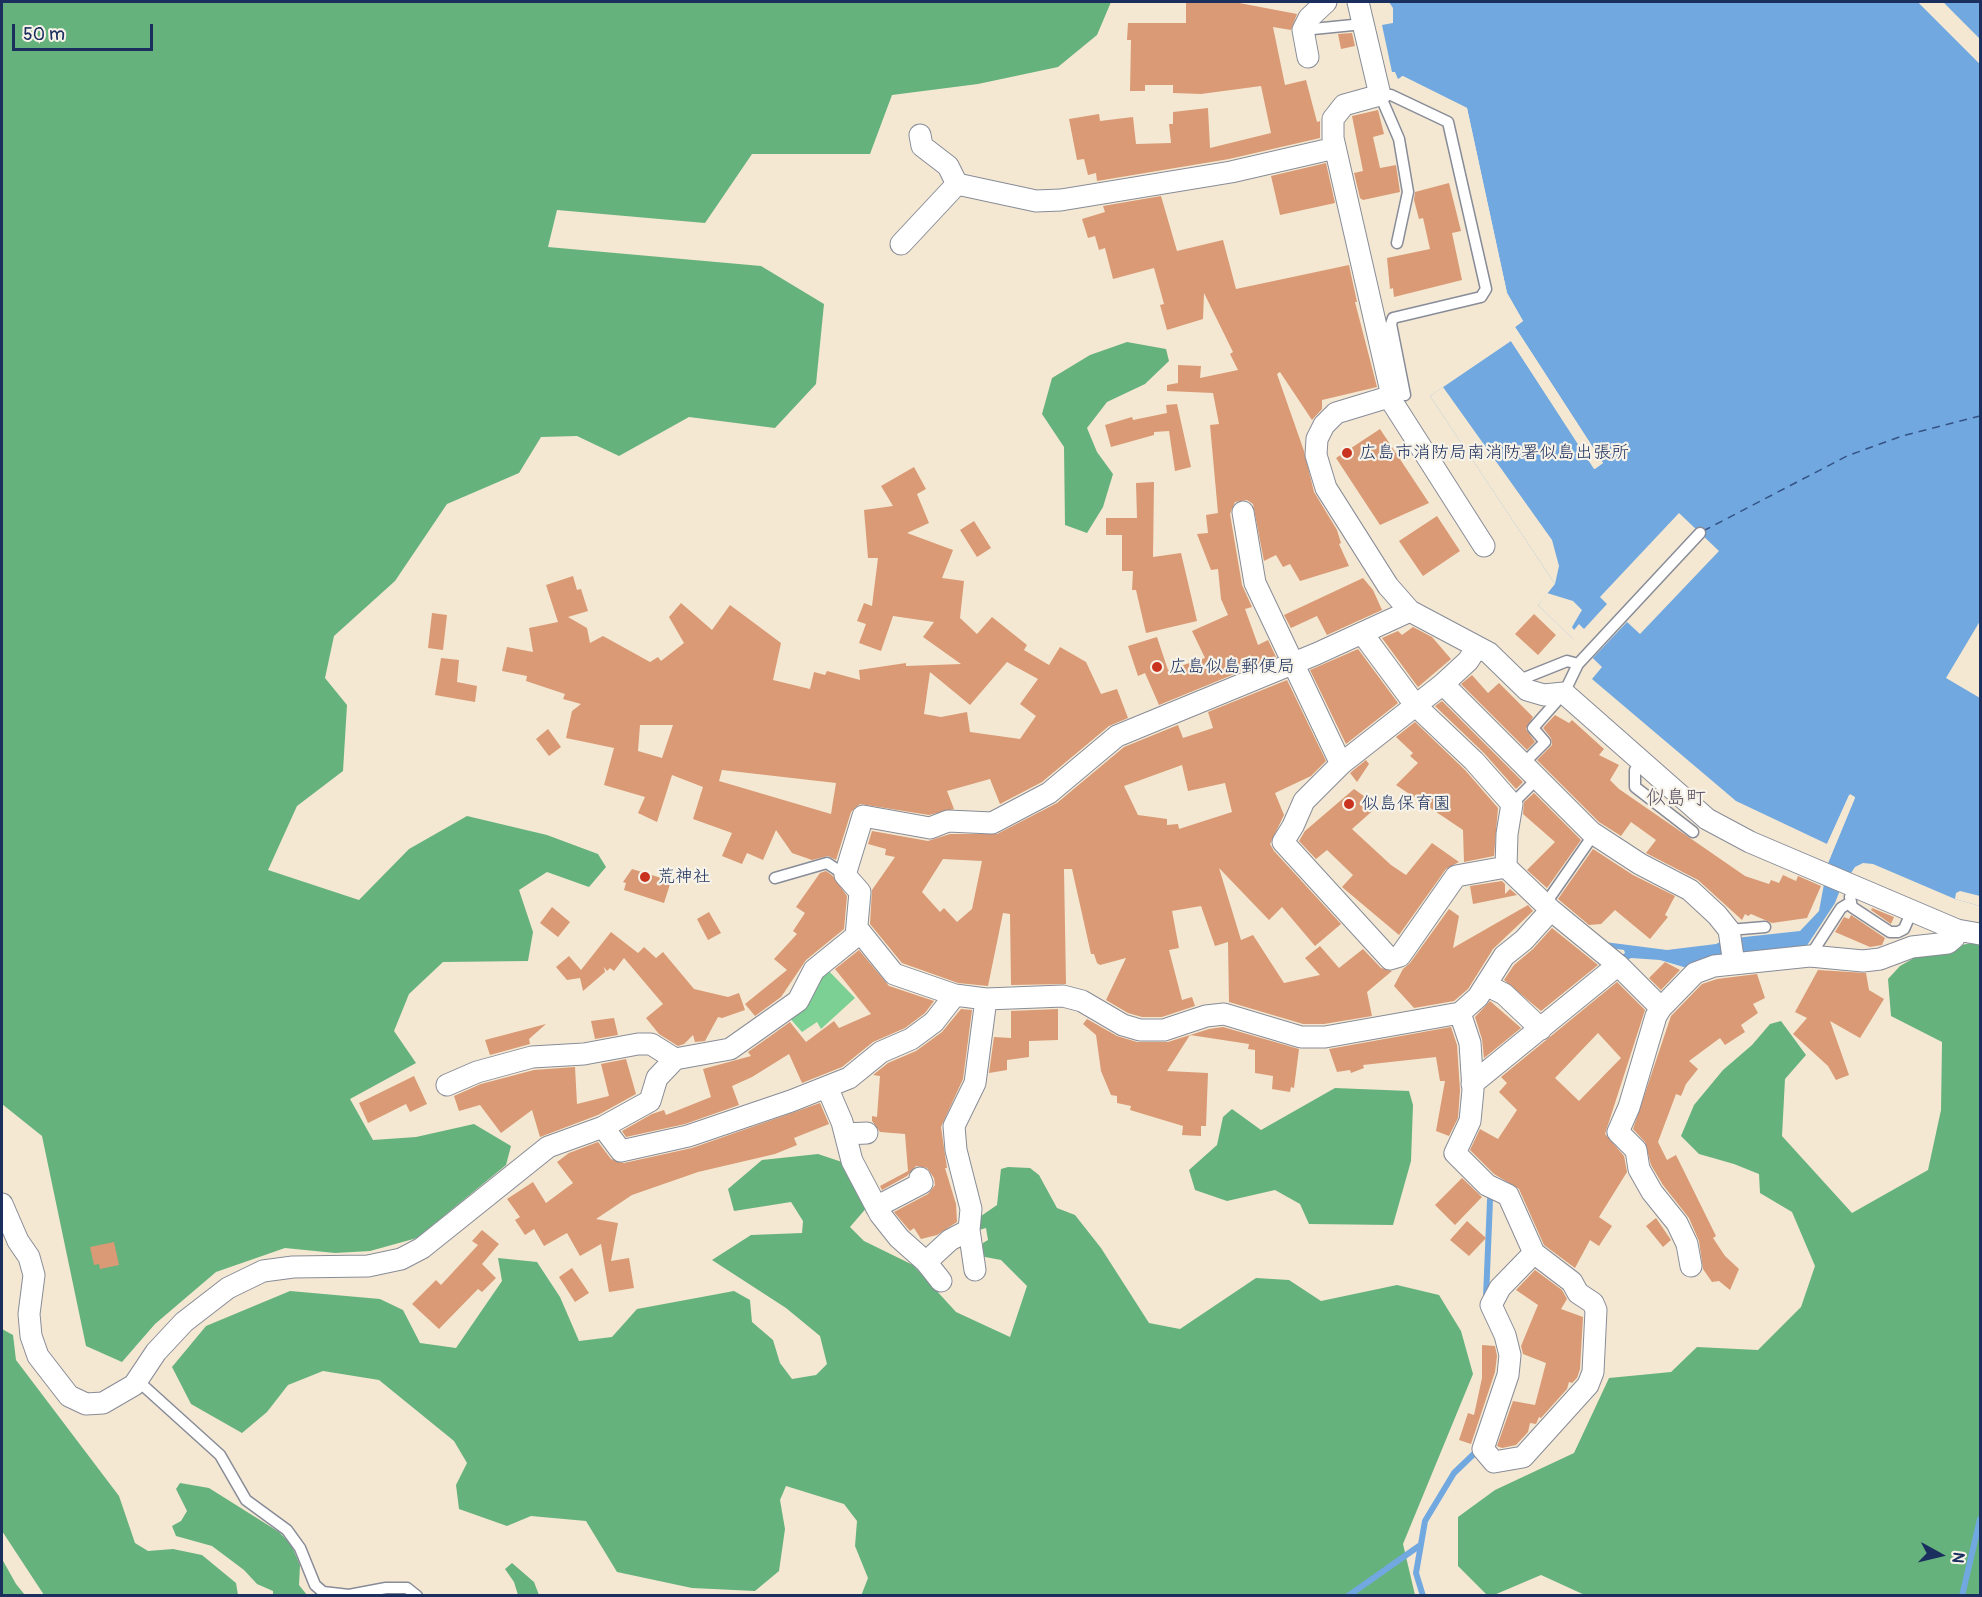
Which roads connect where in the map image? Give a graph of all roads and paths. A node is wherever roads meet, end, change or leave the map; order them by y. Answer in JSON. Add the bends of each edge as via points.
{"nodes":[{"id":1,"x":1326,"y":2,"type":"edge"},
{"id":2,"x":1358,"y":2,"type":"edge"},
{"id":3,"x":1363,"y":24,"type":"junction"},
{"id":4,"x":1303,"y":30,"type":"junction"},
{"id":5,"x":1308,"y":57,"type":"dead end"},
{"id":6,"x":1380,"y":95,"type":"junction"},
{"id":7,"x":920,"y":135,"type":"dead end"},
{"id":8,"x":1335,"y":148,"type":"junction"},
{"id":9,"x":957,"y":184,"type":"junction"},
{"id":10,"x":1397,"y":243,"type":"dead end"},
{"id":11,"x":902,"y":244,"type":"dead end"},
{"id":12,"x":1397,"y":396,"type":"junction"},
{"id":13,"x":1243,"y":512,"type":"dead end"},
{"id":14,"x":1700,"y":533,"type":"dead end"},
{"id":15,"x":1484,"y":546,"type":"dead end"},
{"id":16,"x":1410,"y":611,"type":"junction"},
{"id":17,"x":1362,"y":633,"type":"junction"},
{"id":18,"x":1477,"y":647,"type":"junction"},
{"id":19,"x":1294,"y":663,"type":"junction"},
{"id":20,"x":1578,"y":664,"type":"junction"},
{"id":21,"x":1520,"y":683,"type":"junction"},
{"id":22,"x":1443,"y":684,"type":"junction"},
{"id":23,"x":1563,"y":693,"type":"junction"},
{"id":24,"x":1416,"y":706,"type":"junction"},
{"id":25,"x":1644,"y":762,"type":"junction"},
{"id":26,"x":1341,"y":764,"type":"junction"},
{"id":27,"x":1530,"y":771,"type":"junction"},
{"id":28,"x":1512,"y":804,"type":"junction"},
{"id":29,"x":1693,"y":832,"type":"dead end"},
{"id":30,"x":1594,"y":834,"type":"junction"},
{"id":31,"x":1506,"y":867,"type":"junction"},
{"id":32,"x":845,"y":875,"type":"junction"},
{"id":33,"x":775,"y":878,"type":"dead end"},
{"id":34,"x":1850,"y":890,"type":"junction"},
{"id":35,"x":1549,"y":907,"type":"junction"},
{"id":36,"x":1765,"y":927,"type":"dead end"},
{"id":37,"x":857,"y":928,"type":"junction"},
{"id":38,"x":1957,"y":930,"type":"junction"},
{"id":39,"x":1730,"y":933,"type":"junction"},
{"id":40,"x":1980,"y":934,"type":"edge"},
{"id":41,"x":1810,"y":956,"type":"junction"},
{"id":42,"x":1733,"y":961,"type":"junction"},
{"id":43,"x":1618,"y":965,"type":"junction"},
{"id":44,"x":1486,"y":986,"type":"junction"},
{"id":45,"x":955,"y":995,"type":"junction"},
{"id":46,"x":986,"y":999,"type":"junction"},
{"id":47,"x":1661,"y":1008,"type":"junction"},
{"id":48,"x":1460,"y":1013,"type":"junction"},
{"id":49,"x":1541,"y":1029,"type":"junction"},
{"id":50,"x":675,"y":1059,"type":"junction"},
{"id":51,"x":1472,"y":1083,"type":"junction"},
{"id":52,"x":447,"y":1085,"type":"dead end"},
{"id":53,"x":827,"y":1087,"type":"junction"},
{"id":54,"x":603,"y":1127,"type":"junction"},
{"id":55,"x":867,"y":1133,"type":"dead end"},
{"id":56,"x":845,"y":1134,"type":"junction"},
{"id":57,"x":852,"y":1159,"type":"junction"},
{"id":58,"x":869,"y":1176,"type":"dead end"},
{"id":59,"x":918,"y":1190,"type":"dead end"},
{"id":60,"x":2,"y":1204,"type":"edge"},
{"id":61,"x":876,"y":1207,"type":"junction"},
{"id":62,"x":969,"y":1230,"type":"junction"},
{"id":63,"x":1534,"y":1253,"type":"junction"},
{"id":64,"x":926,"y":1262,"type":"junction"},
{"id":65,"x":1691,"y":1266,"type":"dead end"},
{"id":66,"x":975,"y":1270,"type":"dead end"},
{"id":67,"x":941,"y":1281,"type":"dead end"},
{"id":68,"x":137,"y":1380,"type":"junction"},
{"id":69,"x":417,"y":1596,"type":"edge"}],
"edges":[{"from":1,"to":4,"type":"street"},
{"from":2,"to":3,"type":"street"},
{"from":3,"to":4,"type":"lane"},
{"from":3,"to":6,"type":"street"},
{"from":4,"to":5,"type":"street"},
{"from":6,"to":8,"type":"street","via":[[1344,105],[1333,119]]},
{"from":6,"to":10,"type":"lane","via":[[1399,139],[1408,192]]},
{"from":6,"to":12,"type":"lane","via":[[1391,95],[1448,122],[1486,289],[1481,297],[1393,318]]},
{"from":7,"to":9,"type":"street","via":[[922,146],[948,166]]},
{"from":8,"to":9,"type":"street","via":[[1231,172],[1061,200],[1036,201]]},
{"from":8,"to":12,"type":"street","via":[[1392,396]]},
{"from":9,"to":11,"type":"street"},
{"from":12,"to":15,"type":"street"},
{"from":12,"to":16,"type":"street","via":[[1336,413],[1324,425],[1316,455],[1326,488],[1388,586]]},
{"from":13,"to":19,"type":"street","via":[[1255,583]]},
{"from":14,"to":20,"type":"lane"},
{"from":16,"to":17,"type":"street"},
{"from":16,"to":18,"type":"street"},
{"from":17,"to":19,"type":"street"},
{"from":17,"to":24,"type":"street"},
{"from":18,"to":21,"type":"street"},
{"from":18,"to":22,"type":"street"},
{"from":19,"to":26,"type":"street"},
{"from":19,"to":32,"type":"street","via":[[1117,736],[1049,793],[992,823],[948,821],[930,828],[864,816]]},
{"from":20,"to":21,"type":"lane","via":[[1567,661]]},
{"from":20,"to":23,"type":"lane"},
{"from":21,"to":23,"type":"street","via":[[1535,694]]},
{"from":22,"to":24,"type":"street"},
{"from":22,"to":27,"type":"street"},
{"from":23,"to":25,"type":"street"},
{"from":23,"to":27,"type":"lane","via":[[1533,728],[1545,741]]},
{"from":24,"to":26,"type":"street"},
{"from":24,"to":28,"type":"street"},
{"from":25,"to":29,"type":"lane","via":[[1635,770],[1635,787]]},
{"from":25,"to":34,"type":"street","via":[[1707,819],[1826,874]]},
{"from":26,"to":31,"type":"street","via":[[1304,801],[1283,842],[1390,959],[1400,956],[1456,876]]},
{"from":27,"to":28,"type":"lane"},
{"from":27,"to":30,"type":"street"},
{"from":28,"to":31,"type":"street"},
{"from":30,"to":35,"type":"lane"},
{"from":30,"to":39,"type":"street","via":[[1690,890]]},
{"from":31,"to":35,"type":"street"},
{"from":32,"to":33,"type":"lane","via":[[827,863]]},
{"from":32,"to":37,"type":"street","via":[[860,892]]},
{"from":34,"to":38,"type":"street"},
{"from":34,"to":41,"type":"lane"},
{"from":35,"to":43,"type":"street"},
{"from":35,"to":44,"type":"street","via":[[1524,940],[1504,956]]},
{"from":36,"to":39,"type":"lane"},
{"from":37,"to":45,"type":"street","via":[[894,974]]},
{"from":37,"to":50,"type":"street","via":[[856,936],[814,970],[798,1001],[749,1038],[730,1049]]},
{"from":38,"to":40,"type":"street"},
{"from":38,"to":41,"type":"street","via":[[1948,943],[1912,947],[1880,959]]},
{"from":39,"to":42,"type":"street"},
{"from":41,"to":42,"type":"street"},
{"from":42,"to":47,"type":"street","via":[[1695,974]]},
{"from":43,"to":47,"type":"street"},
{"from":43,"to":49,"type":"street"},
{"from":44,"to":48,"type":"street"},
{"from":44,"to":49,"type":"street","via":[[1504,994]]},
{"from":45,"to":46,"type":"street"},
{"from":45,"to":53,"type":"street","via":[[934,1022],[912,1039],[882,1052],[849,1078]]},
{"from":46,"to":48,"type":"street","via":[[1063,996],[1082,1001],[1123,1025],[1140,1030],[1164,1030],[1224,1014],[1301,1037],[1325,1037]]},
{"from":46,"to":62,"type":"street","via":[[975,1083],[954,1126],[971,1209]]},
{"from":47,"to":65,"type":"street","via":[[1618,1132],[1632,1144],[1639,1169],[1652,1192],[1677,1223],[1687,1244]]},
{"from":48,"to":51,"type":"street","via":[[1470,1043]]},
{"from":49,"to":51,"type":"street"},
{"from":50,"to":52,"type":"street","via":[[651,1044],[638,1044],[584,1054],[532,1057]]},
{"from":50,"to":54,"type":"street","via":[[657,1078],[650,1101]]},
{"from":51,"to":63,"type":"street","via":[[1470,1121],[1455,1153],[1486,1185],[1508,1195]]},
{"from":53,"to":54,"type":"street","via":[[688,1136],[621,1151]]},
{"from":53,"to":56,"type":"street"},
{"from":54,"to":68,"type":"street","via":[[548,1147],[422,1248],[401,1259],[368,1266],[263,1270],[228,1288],[184,1322]]},
{"from":55,"to":56,"type":"street"},
{"from":56,"to":57,"type":"street"},
{"from":57,"to":58,"type":"street","via":[[859,1160]]},
{"from":57,"to":61,"type":"street"},
{"from":59,"to":61,"type":"street"},
{"from":60,"to":68,"type":"street","via":[[29,1257],[34,1275],[29,1314],[31,1336],[52,1377],[69,1396],[86,1404],[103,1403],[118,1396]]},
{"from":61,"to":64,"type":"street","via":[[910,1237]]},
{"from":62,"to":64,"type":"street","via":[[950,1240]]},
{"from":62,"to":66,"type":"street"},
{"from":63,"to":63,"type":"street","via":[[1500,1288],[1491,1305],[1510,1354],[1508,1375],[1482,1449],[1494,1462],[1523,1457],[1588,1385],[1593,1372],[1596,1310],[1572,1282]]},
{"from":64,"to":67,"type":"street"},
{"from":68,"to":69,"type":"lane","via":[[220,1455],[246,1500],[287,1530],[323,1593],[349,1595],[407,1588]]}]}
